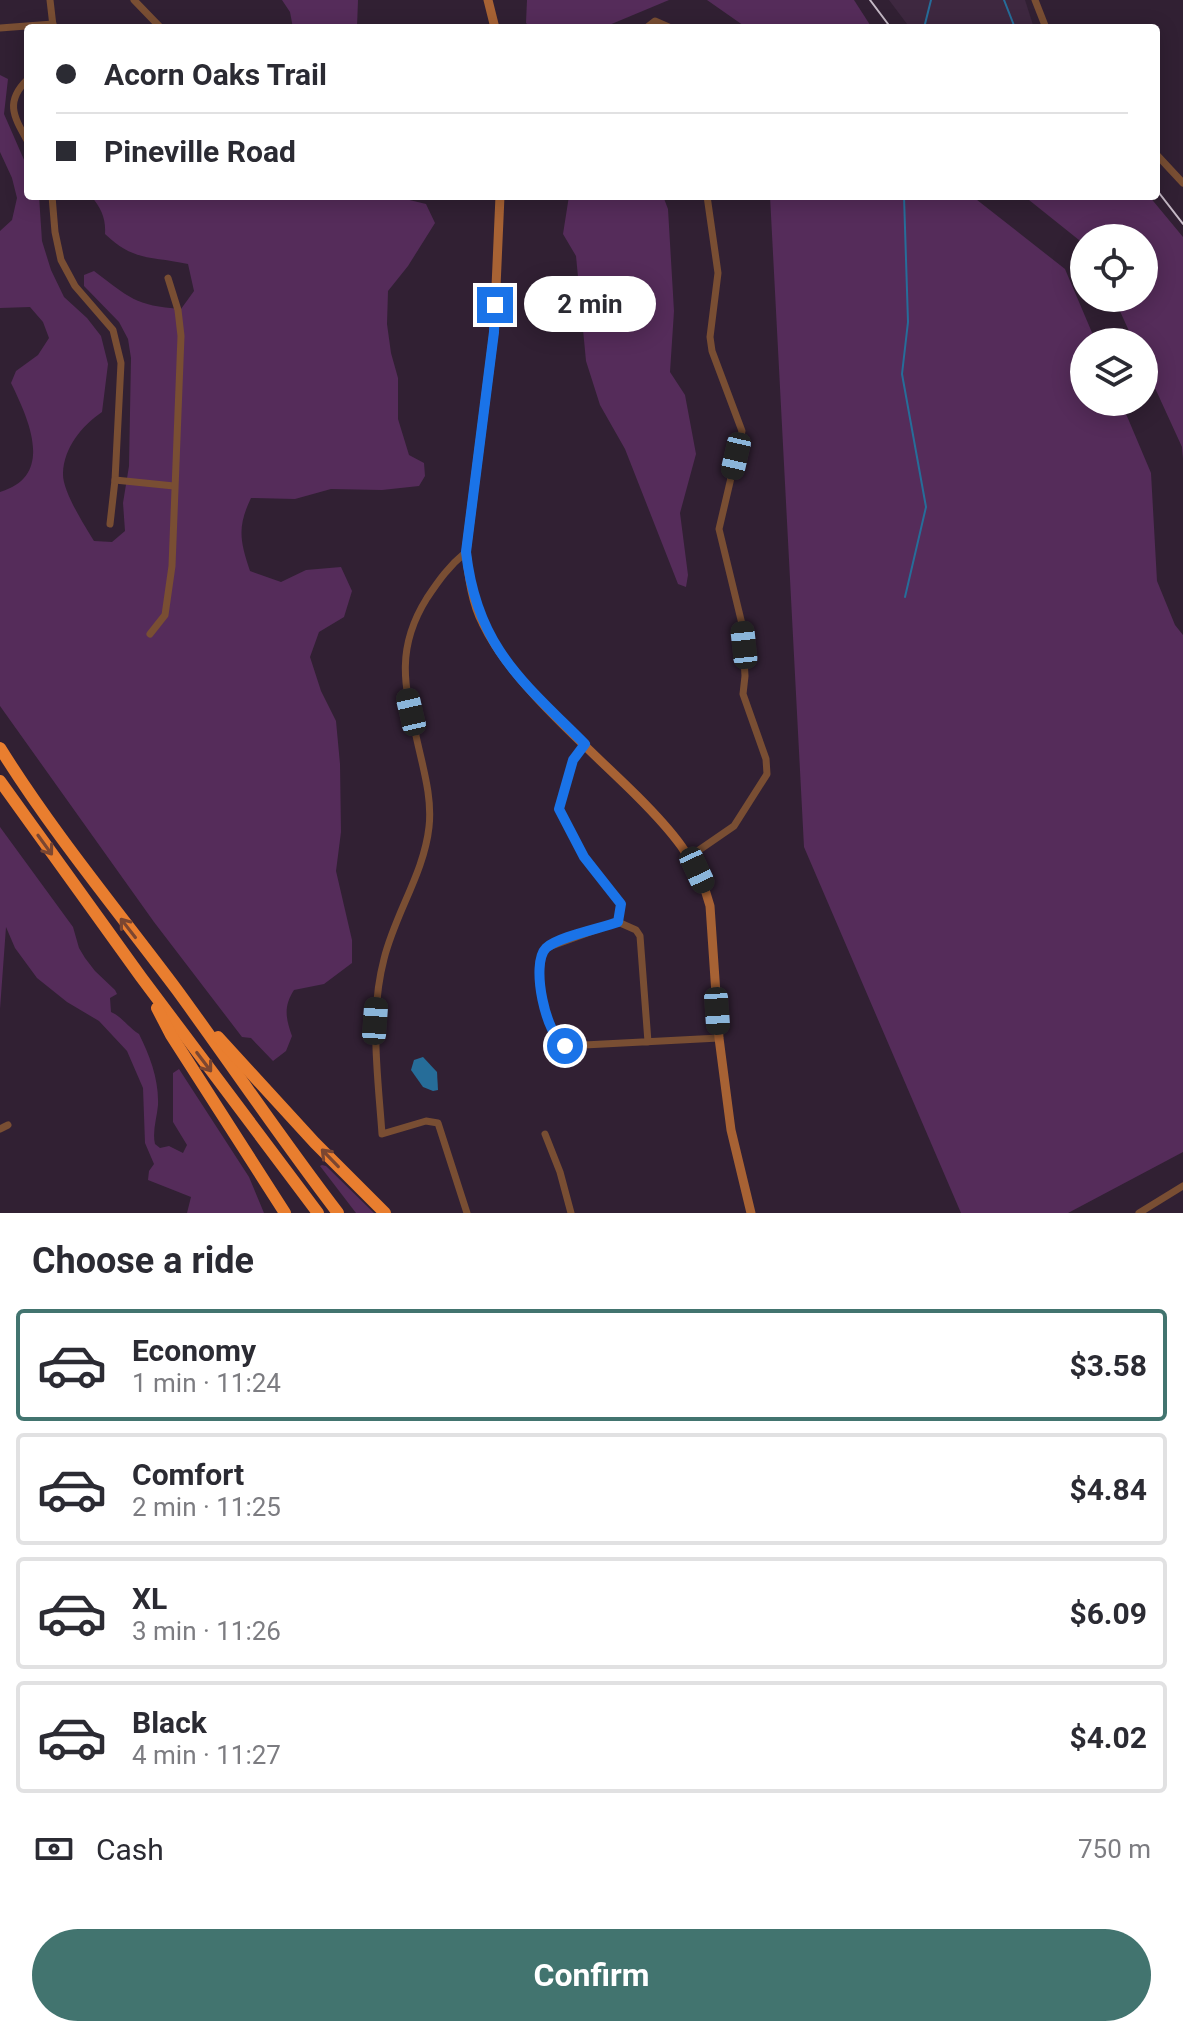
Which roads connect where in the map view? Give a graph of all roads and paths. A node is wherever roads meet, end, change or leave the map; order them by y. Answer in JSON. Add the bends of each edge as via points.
{"nodes":[{"id":1,"x":50,"y":0,"type":"edge"},
{"id":2,"x":134,"y":0,"type":"edge"},
{"id":3,"x":488,"y":0,"type":"edge"},
{"id":4,"x":1035,"y":0,"type":"edge"},
{"id":5,"x":53,"y":24,"type":"edge"},
{"id":6,"x":157,"y":24,"type":"edge"},
{"id":7,"x":494,"y":24,"type":"edge"},
{"id":8,"x":1044,"y":24,"type":"edge"},
{"id":9,"x":24,"y":27,"type":"edge"},
{"id":10,"x":0,"y":28,"type":"edge"},
{"id":11,"x":24,"y":84,"type":"edge"},
{"id":12,"x":24,"y":134,"type":"edge"},
{"id":13,"x":1160,"y":158,"type":"edge"},
{"id":14,"x":1183,"y":183,"type":"edge"},
{"id":15,"x":52,"y":200,"type":"edge"},
{"id":16,"x":500,"y":200,"type":"edge"},
{"id":17,"x":708,"y":200,"type":"edge"},
{"id":18,"x":168,"y":278,"type":"dead end"},
{"id":19,"x":115,"y":480,"type":"junction"},
{"id":20,"x":174,"y":486,"type":"junction"},
{"id":21,"x":110,"y":524,"type":"dead end"},
{"id":22,"x":466,"y":552,"type":"junction"},
{"id":23,"x":150,"y":634,"type":"dead end"},
{"id":24,"x":585,"y":744,"type":"junction"},
{"id":25,"x":0,"y":748,"type":"edge"},
{"id":26,"x":0,"y":781,"type":"edge"},
{"id":27,"x":689,"y":857,"type":"junction"},
{"id":28,"x":618,"y":922,"type":"junction"},
{"id":29,"x":141,"y":977,"type":"junction"},
{"id":30,"x":176,"y":989,"type":"junction"},
{"id":31,"x":719,"y":1038,"type":"junction"},
{"id":32,"x":648,"y":1042,"type":"junction"},
{"id":33,"x":545,"y":1134,"type":"dead end"},
{"id":34,"x":1183,"y":1186,"type":"edge"},
{"id":35,"x":747,"y":1212,"type":"edge"},
{"id":36,"x":285,"y":1213,"type":"edge"},
{"id":37,"x":318,"y":1213,"type":"edge"},
{"id":38,"x":338,"y":1213,"type":"edge"},
{"id":39,"x":385,"y":1213,"type":"edge"},
{"id":40,"x":467,"y":1213,"type":"edge"},
{"id":41,"x":571,"y":1213,"type":"edge"},
{"id":42,"x":1139,"y":1213,"type":"edge"}],
"edges":[{"from":1,"to":5,"type":"street"},
{"from":2,"to":6,"type":"street"},
{"from":3,"to":7,"type":"main road"},
{"from":4,"to":8,"type":"street"},
{"from":9,"to":10,"type":"street"},
{"from":11,"to":12,"type":"street","via":[[13,108]]},
{"from":13,"to":14,"type":"street"},
{"from":15,"to":19,"type":"street","via":[[61,260],[75,286],[113,330],[121,363]]},
{"from":16,"to":22,"type":"main road","via":[[494,332]]},
{"from":17,"to":27,"type":"street","via":[[718,273],[712,351],[742,431],[719,529],[742,624],[743,694],[767,774],[734,826]]},
{"from":18,"to":20,"type":"street","via":[[181,336]]},
{"from":19,"to":20,"type":"street"},
{"from":19,"to":21,"type":"street"},
{"from":20,"to":23,"type":"street","via":[[167,603],[165,615]]},
{"from":22,"to":24,"type":"main road","via":[[481,621],[500,654]]},
{"from":22,"to":40,"type":"street","via":[[446,569],[413,621],[405,655],[429,826],[424,854],[384,957],[375,1021],[382,1134],[426,1121],[438,1123]]},
{"from":24,"to":27,"type":"main road","via":[[666,825]]},
{"from":24,"to":28,"type":"street","via":[[573,760],[559,809],[584,857],[621,904]]},
{"from":30,"to":25,"type":"highway","one_way":true,"via":[[103,897]]},
{"from":26,"to":29,"type":"highway","one_way":true},
{"from":27,"to":31,"type":"main road","via":[[710,906]]},
{"from":28,"to":32,"type":"street","via":[[640,936]]},
{"from":28,"to":32,"type":"street","via":[[546,948],[539,969],[549,1026],[565,1046]]},
{"from":29,"to":36,"type":"highway","via":[[171,1035]]},
{"from":29,"to":37,"type":"highway","one_way":true},
{"from":30,"to":38,"type":"highway"},
{"from":39,"to":30,"type":"highway","one_way":true},
{"from":31,"to":32,"type":"street"},
{"from":31,"to":35,"type":"main road"},
{"from":33,"to":41,"type":"street"},
{"from":34,"to":42,"type":"street"}]}
